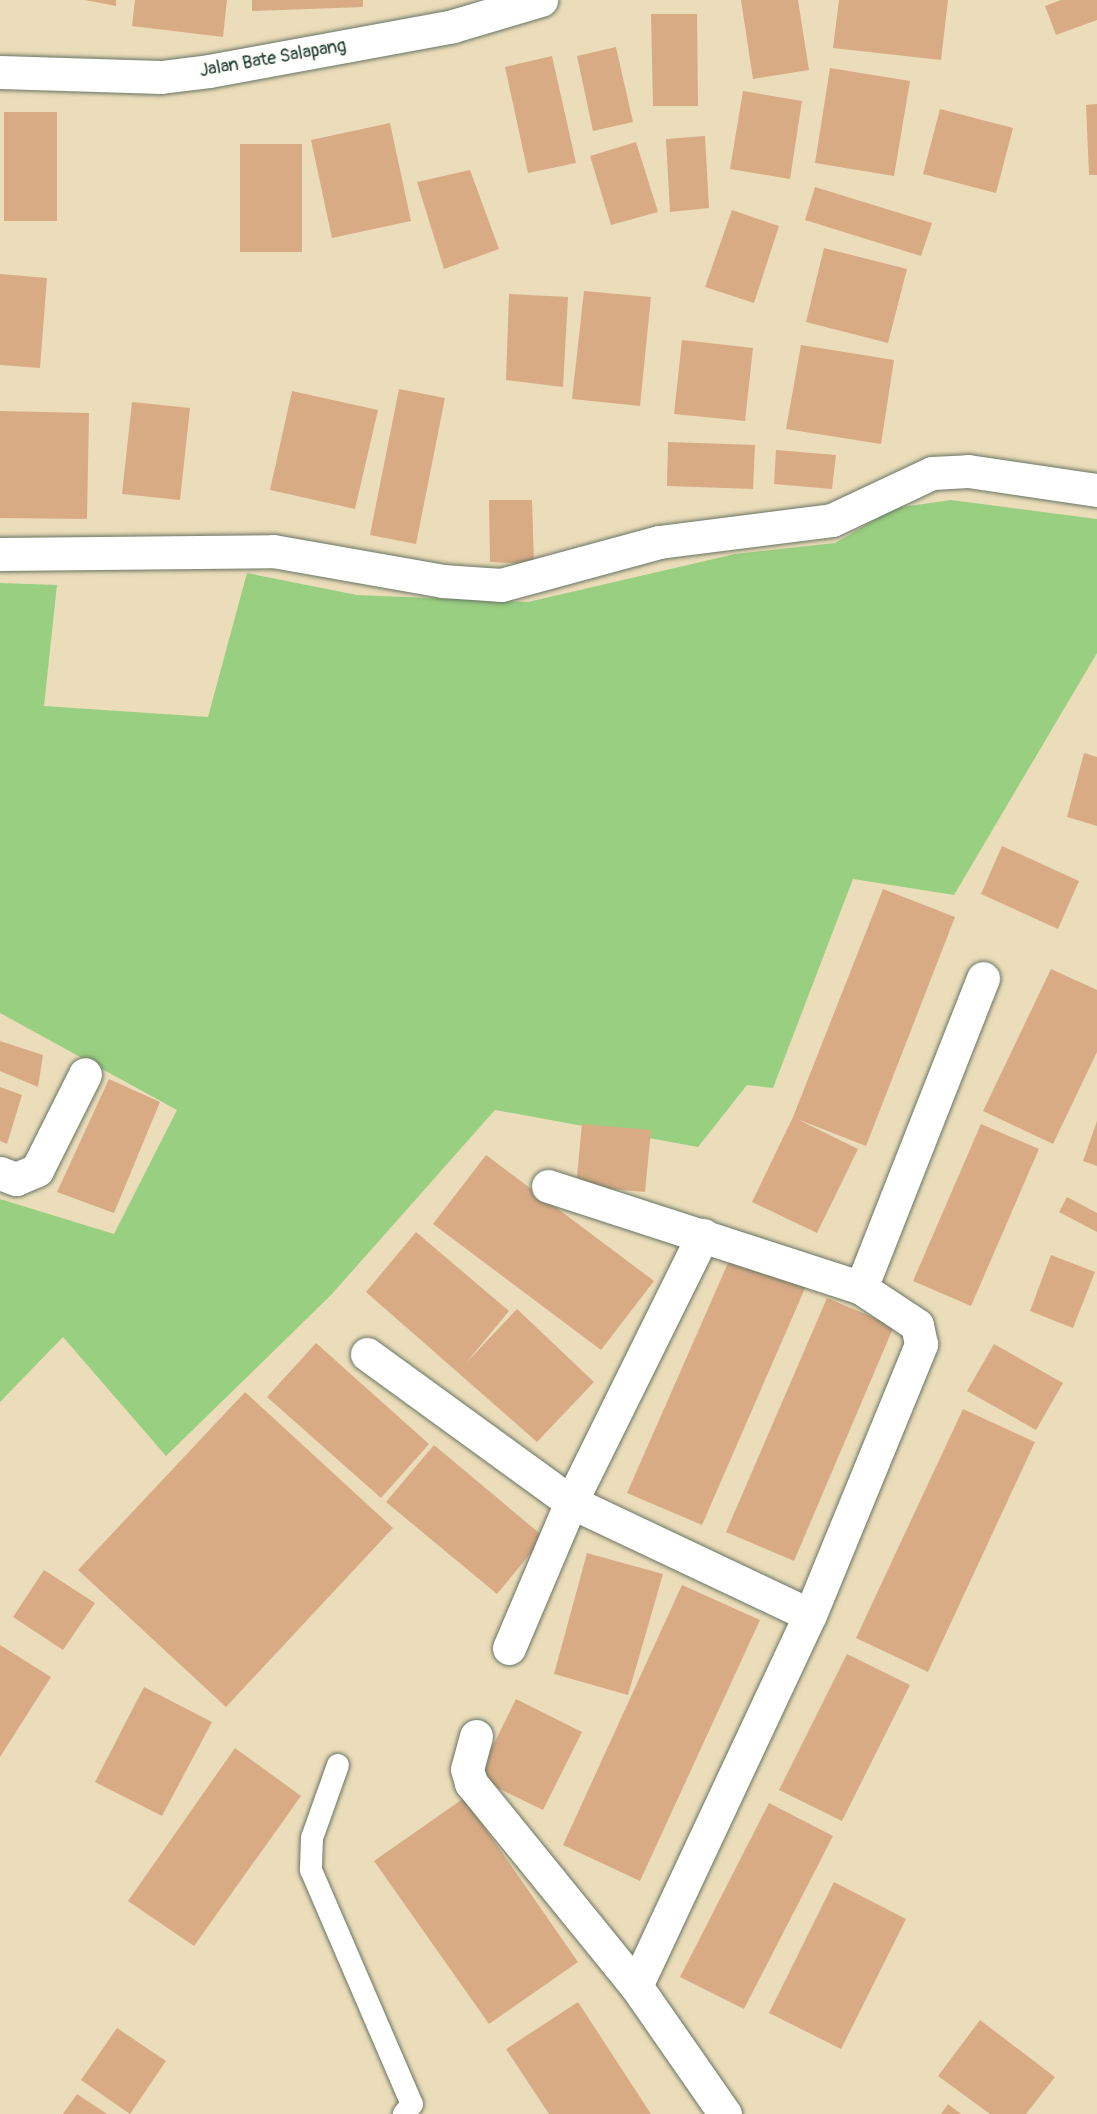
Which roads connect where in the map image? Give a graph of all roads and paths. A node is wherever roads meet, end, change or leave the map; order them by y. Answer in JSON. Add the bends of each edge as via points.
{"nodes":[{"id":1,"x":541,"y":0,"type":"edge"},
{"id":2,"x":0,"y":72,"type":"edge"},
{"id":3,"x":1097,"y":490,"type":"edge"},
{"id":4,"x":0,"y":554,"type":"edge"},
{"id":5,"x":983,"y":978,"type":"dead end"},
{"id":6,"x":86,"y":1074,"type":"dead end"},
{"id":7,"x":0,"y":1173,"type":"edge"},
{"id":8,"x":548,"y":1186,"type":"dead end"},
{"id":9,"x":703,"y":1235,"type":"junction"},
{"id":10,"x":861,"y":1288,"type":"junction"},
{"id":11,"x":367,"y":1354,"type":"dead end"},
{"id":12,"x":571,"y":1502,"type":"junction"},
{"id":13,"x":810,"y":1615,"type":"junction"},
{"id":14,"x":509,"y":1648,"type":"dead end"},
{"id":15,"x":476,"y":1736,"type":"dead end"},
{"id":16,"x":338,"y":1765,"type":"dead end"},
{"id":17,"x":636,"y":1986,"type":"junction"},
{"id":18,"x":404,"y":2114,"type":"edge"},
{"id":19,"x":725,"y":2114,"type":"edge"}],
"edges":[{"from":1,"to":2,"type":"street","name":"Jalan Bate Salapang","via":[[453,26],[200,72],[112,77]]},
{"from":3,"to":4,"type":"street","via":[[968,471],[932,473],[832,520],[659,542],[501,585],[443,581],[273,550]]},
{"from":5,"to":10,"type":"street"},
{"from":6,"to":7,"type":"street","via":[[37,1170],[16,1179]]},
{"from":8,"to":9,"type":"street"},
{"from":9,"to":10,"type":"street"},
{"from":9,"to":12,"type":"street"},
{"from":10,"to":13,"type":"street","via":[[917,1325],[921,1344]]},
{"from":11,"to":12,"type":"street"},
{"from":12,"to":13,"type":"street"},
{"from":12,"to":14,"type":"street"},
{"from":13,"to":17,"type":"street"},
{"from":15,"to":17,"type":"street","via":[[467,1769],[471,1783]]},
{"from":16,"to":18,"type":"lane","via":[[312,1838],[311,1870],[412,2104]]},
{"from":17,"to":19,"type":"street"}]}
